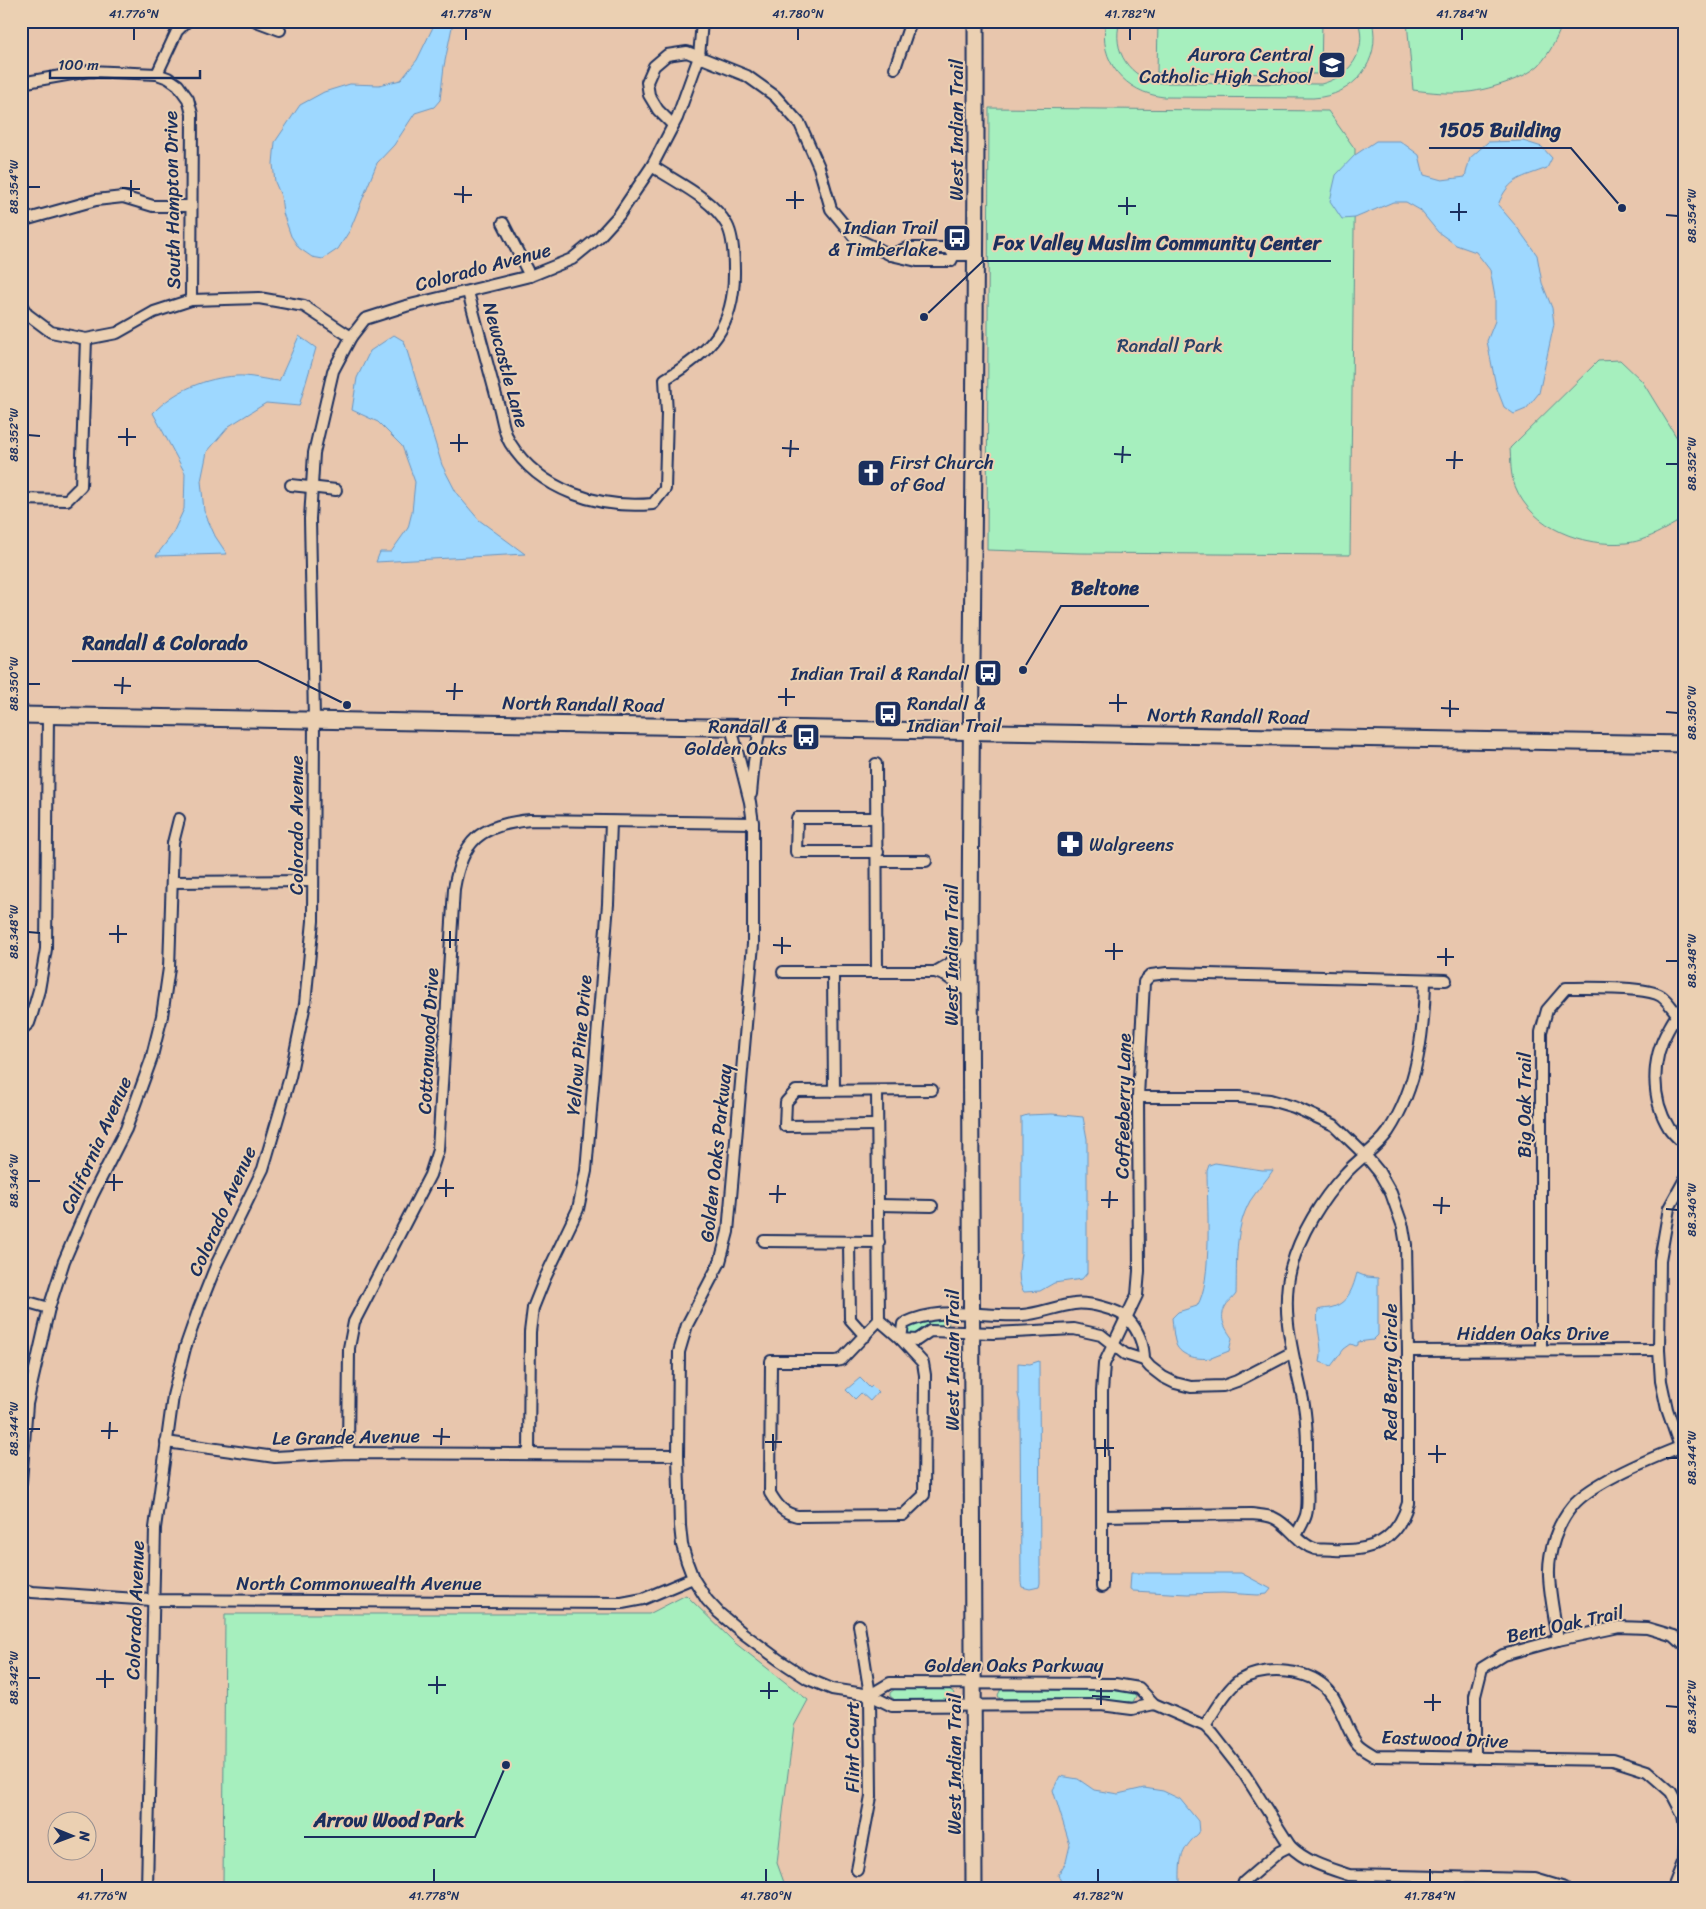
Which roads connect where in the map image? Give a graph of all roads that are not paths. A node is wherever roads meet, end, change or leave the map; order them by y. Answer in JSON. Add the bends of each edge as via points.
{"nodes":[{"id":1,"x":187,"y":21,"type":"edge"},
{"id":2,"x":256,"y":21,"type":"edge"},
{"id":3,"x":702,"y":21,"type":"edge"},
{"id":4,"x":912,"y":21,"type":"edge"},
{"id":5,"x":976,"y":21,"type":"edge"},
{"id":6,"x":280,"y":30,"type":"dead end"},
{"id":7,"x":699,"y":57,"type":"junction"},
{"id":8,"x":895,"y":68,"type":"dead end"},
{"id":9,"x":157,"y":74,"type":"junction"},
{"id":10,"x":21,"y":83,"type":"edge"},
{"id":11,"x":674,"y":124,"type":"junction"},
{"id":12,"x":652,"y":166,"type":"junction"},
{"id":13,"x":191,"y":206,"type":"junction"},
{"id":14,"x":21,"y":221,"type":"edge"},
{"id":15,"x":503,"y":223,"type":"dead end"},
{"id":16,"x":977,"y":255,"type":"junction"},
{"id":17,"x":530,"y":276,"type":"junction"},
{"id":18,"x":468,"y":292,"type":"junction"},
{"id":19,"x":191,"y":300,"type":"junction"},
{"id":20,"x":21,"y":305,"type":"edge"},
{"id":21,"x":351,"y":337,"type":"junction"},
{"id":22,"x":86,"y":339,"type":"junction"},
{"id":23,"x":291,"y":485,"type":"dead end"},
{"id":24,"x":312,"y":487,"type":"junction"},
{"id":25,"x":336,"y":490,"type":"dead end"},
{"id":26,"x":21,"y":499,"type":"edge"},
{"id":27,"x":21,"y":715,"type":"edge"},
{"id":28,"x":48,"y":715,"type":"junction"},
{"id":29,"x":314,"y":719,"type":"junction"},
{"id":30,"x":730,"y":726,"type":"junction"},
{"id":31,"x":760,"y":727,"type":"junction"},
{"id":32,"x":971,"y":731,"type":"junction"},
{"id":33,"x":1685,"y":744,"type":"edge"},
{"id":34,"x":876,"y":764,"type":"dead end"},
{"id":35,"x":750,"y":802,"type":"junction"},
{"id":36,"x":179,"y":818,"type":"dead end"},
{"id":37,"x":877,"y":818,"type":"junction"},
{"id":38,"x":611,"y":822,"type":"junction"},
{"id":39,"x":753,"y":823,"type":"junction"},
{"id":40,"x":878,"y":856,"type":"junction"},
{"id":41,"x":926,"y":860,"type":"dead end"},
{"id":42,"x":313,"y":881,"type":"junction"},
{"id":43,"x":173,"y":882,"type":"junction"},
{"id":44,"x":970,"y":944,"type":"junction"},
{"id":45,"x":783,"y":972,"type":"dead end"},
{"id":46,"x":877,"y":972,"type":"junction"},
{"id":47,"x":935,"y":972,"type":"junction"},
{"id":48,"x":834,"y":973,"type":"junction"},
{"id":49,"x":1425,"y":980,"type":"junction"},
{"id":50,"x":1446,"y":980,"type":"dead end"},
{"id":51,"x":970,"y":993,"type":"junction"},
{"id":52,"x":1681,"y":1011,"type":"edge"},
{"id":53,"x":21,"y":1030,"type":"edge"},
{"id":54,"x":932,"y":1090,"type":"dead end"},
{"id":55,"x":834,"y":1091,"type":"junction"},
{"id":56,"x":877,"y":1091,"type":"junction"},
{"id":57,"x":1138,"y":1097,"type":"junction"},
{"id":58,"x":877,"y":1125,"type":"junction"},
{"id":59,"x":1685,"y":1146,"type":"edge"},
{"id":60,"x":1365,"y":1154,"type":"junction"},
{"id":61,"x":1685,"y":1179,"type":"edge"},
{"id":62,"x":878,"y":1205,"type":"junction"},
{"id":63,"x":932,"y":1206,"type":"dead end"},
{"id":64,"x":764,"y":1241,"type":"dead end"},
{"id":65,"x":849,"y":1242,"type":"junction"},
{"id":66,"x":879,"y":1242,"type":"junction"},
{"id":67,"x":21,"y":1300,"type":"edge"},
{"id":68,"x":49,"y":1308,"type":"junction"},
{"id":69,"x":972,"y":1312,"type":"junction"},
{"id":70,"x":1127,"y":1318,"type":"junction"},
{"id":71,"x":879,"y":1320,"type":"junction"},
{"id":72,"x":972,"y":1332,"type":"junction"},
{"id":73,"x":865,"y":1336,"type":"junction"},
{"id":74,"x":901,"y":1338,"type":"junction"},
{"id":75,"x":1113,"y":1346,"type":"junction"},
{"id":76,"x":1408,"y":1350,"type":"junction"},
{"id":77,"x":1541,"y":1350,"type":"junction"},
{"id":78,"x":1659,"y":1350,"type":"junction"},
{"id":79,"x":1291,"y":1353,"type":"junction"},
{"id":80,"x":1144,"y":1360,"type":"junction"},
{"id":81,"x":166,"y":1442,"type":"junction"},
{"id":82,"x":22,"y":1448,"type":"edge"},
{"id":83,"x":1682,"y":1450,"type":"edge"},
{"id":84,"x":348,"y":1453,"type":"junction"},
{"id":85,"x":529,"y":1454,"type":"junction"},
{"id":86,"x":678,"y":1455,"type":"junction"},
{"id":87,"x":21,"y":1482,"type":"edge"},
{"id":88,"x":1102,"y":1516,"type":"junction"},
{"id":89,"x":1296,"y":1536,"type":"junction"},
{"id":90,"x":693,"y":1578,"type":"junction"},
{"id":91,"x":1102,"y":1587,"type":"dead end"},
{"id":92,"x":21,"y":1589,"type":"edge"},
{"id":93,"x":152,"y":1600,"type":"junction"},
{"id":94,"x":859,"y":1625,"type":"dead end"},
{"id":95,"x":1558,"y":1640,"type":"junction"},
{"id":96,"x":1685,"y":1646,"type":"edge"},
{"id":97,"x":974,"y":1683,"type":"junction"},
{"id":98,"x":870,"y":1695,"type":"junction"},
{"id":99,"x":1154,"y":1704,"type":"junction"},
{"id":100,"x":974,"y":1706,"type":"junction"},
{"id":101,"x":1205,"y":1726,"type":"junction"},
{"id":102,"x":1475,"y":1758,"type":"junction"},
{"id":103,"x":1684,"y":1814,"type":"edge"},
{"id":104,"x":1685,"y":1827,"type":"edge"},
{"id":105,"x":1685,"y":1843,"type":"edge"},
{"id":106,"x":1290,"y":1846,"type":"junction"},
{"id":107,"x":857,"y":1870,"type":"dead end"},
{"id":108,"x":147,"y":1888,"type":"edge"},
{"id":109,"x":974,"y":1888,"type":"edge"},
{"id":110,"x":1242,"y":1888,"type":"edge"},
{"id":111,"x":1565,"y":1888,"type":"edge"},
{"id":112,"x":1672,"y":1888,"type":"edge"}],
"edges":[{"from":1,"to":9,"type":"street","via":[[177,31]]},
{"from":2,"to":6,"type":"street"},
{"from":3,"to":7,"type":"street","name":"Colorado Avenue"},
{"from":4,"to":8,"type":"street"},
{"from":5,"to":16,"type":"main road","name":"West Indian Trail"},
{"from":7,"to":11,"type":"street","name":"Colorado Avenue"},
{"from":7,"to":11,"type":"street","via":[[687,52],[667,55],[654,66],[647,82],[649,95],[658,110]]},
{"from":7,"to":16,"type":"street","via":[[746,76],[775,96],[800,124],[819,167],[831,209],[855,238],[892,255],[917,261],[951,261],[954,255]]},
{"from":9,"to":10,"type":"street","name":"South Hampton Drive","via":[[89,71]]},
{"from":9,"to":13,"type":"street","name":"South Hampton Drive","via":[[178,85],[188,99],[192,114]]},
{"from":11,"to":12,"type":"street","name":"Colorado Avenue"},
{"from":12,"to":17,"type":"street","name":"Colorado Avenue","via":[[619,215],[599,237],[572,260]]},
{"from":12,"to":18,"type":"street","name":"Newcastle Lane","via":[[709,203],[727,226],[734,256],[734,291],[726,322],[710,347],[665,379],[665,489],[653,504],[634,506],[590,500],[551,485],[530,468],[509,442]]},
{"from":13,"to":14,"type":"street","via":[[153,206],[123,197],[96,200]]},
{"from":13,"to":19,"type":"street","name":"South Hampton Drive"},
{"from":15,"to":17,"type":"street"},
{"from":16,"to":32,"type":"main road","name":"West Indian Trail"},
{"from":17,"to":18,"type":"street","name":"Colorado Avenue"},
{"from":18,"to":21,"type":"street","name":"Colorado Avenue","via":[[365,319]]},
{"from":19,"to":21,"type":"street","via":[[259,298],[304,306]]},
{"from":19,"to":22,"type":"street","via":[[154,312],[117,334]]},
{"from":20,"to":22,"type":"street","via":[[27,314],[51,332]]},
{"from":21,"to":24,"type":"street","name":"Colorado Avenue","via":[[333,371],[314,453]]},
{"from":22,"to":26,"type":"street","via":[[81,486],[67,500]]},
{"from":23,"to":24,"type":"street"},
{"from":24,"to":25,"type":"street"},
{"from":24,"to":29,"type":"street","name":"Colorado Avenue"},
{"from":27,"to":28,"type":"main road","name":"North Randall Road"},
{"from":28,"to":29,"type":"main road","name":"North Randall Road"},
{"from":28,"to":53,"type":"street","via":[[46,949],[32,1014],[29,1023]]},
{"from":29,"to":30,"type":"main road","name":"North Randall Road"},
{"from":29,"to":42,"type":"street","name":"Colorado Avenue"},
{"from":30,"to":31,"type":"main road","name":"North Randall Road"},
{"from":30,"to":35,"type":"street","name":"Golden Oaks Parkway"},
{"from":31,"to":32,"type":"main road","name":"North Randall Road"},
{"from":31,"to":35,"type":"street","name":"Golden Oaks Parkway"},
{"from":32,"to":33,"type":"main road","name":"North Randall Road"},
{"from":32,"to":44,"type":"main road","name":"West Indian Trail"},
{"from":34,"to":37,"type":"street"},
{"from":35,"to":39,"type":"street","name":"Golden Oaks Parkway"},
{"from":36,"to":43,"type":"street","name":"California Avenue","via":[[173,843]]},
{"from":37,"to":40,"type":"street"},
{"from":37,"to":40,"type":"street","via":[[797,818],[796,852]]},
{"from":38,"to":39,"type":"street","name":"Cottonwood Drive"},
{"from":38,"to":84,"type":"street","name":"Cottonwood Drive","via":[[530,820],[493,827],[467,846],[458,866],[438,1150],[430,1175],[354,1322],[349,1348]]},
{"from":38,"to":85,"type":"street","name":"Yellow Pine Drive","via":[[608,904],[586,1171],[578,1209],[533,1308]]},
{"from":39,"to":86,"type":"street","name":"Golden Oaks Parkway","via":[[753,944],[730,1217],[720,1262],[682,1339],[678,1370]]},
{"from":40,"to":41,"type":"street"},
{"from":40,"to":46,"type":"street"},
{"from":42,"to":43,"type":"street"},
{"from":42,"to":81,"type":"street","name":"Colorado Avenue","via":[[313,921],[305,1004],[290,1077],[263,1169],[217,1263],[185,1348]]},
{"from":43,"to":68,"type":"street","name":"California Avenue","via":[[169,968],[151,1060],[126,1129],[64,1261]]},
{"from":44,"to":47,"type":"street"},
{"from":44,"to":51,"type":"main road","name":"West Indian Trail"},
{"from":45,"to":48,"type":"street"},
{"from":46,"to":47,"type":"street"},
{"from":46,"to":48,"type":"street"},
{"from":47,"to":51,"type":"street"},
{"from":48,"to":55,"type":"street"},
{"from":49,"to":50,"type":"street","name":"Coffeeberry Lane"},
{"from":49,"to":57,"type":"street","name":"Coffeeberry Lane","via":[[1151,974],[1142,988]]},
{"from":49,"to":60,"type":"street","via":[[1415,1074],[1388,1132]]},
{"from":51,"to":69,"type":"main road","name":"West Indian Trail"},
{"from":52,"to":59,"type":"street","via":[[1661,1042],[1655,1085],[1660,1107],[1670,1128]]},
{"from":52,"to":77,"type":"street","name":"Big Oak Trail","via":[[1660,996],[1634,989],[1602,988],[1566,988],[1547,1010],[1541,1032]]},
{"from":54,"to":56,"type":"street"},
{"from":55,"to":56,"type":"street"},
{"from":55,"to":58,"type":"street","via":[[796,1092],[786,1102],[785,1126]]},
{"from":56,"to":58,"type":"street"},
{"from":57,"to":60,"type":"street","name":"Red Berry Circle","via":[[1270,1100],[1334,1125]]},
{"from":57,"to":70,"type":"street","name":"Coffeeberry Lane","via":[[1139,1271],[1137,1295]]},
{"from":58,"to":62,"type":"street"},
{"from":60,"to":76,"type":"street","name":"Red Berry Circle","via":[[1391,1193],[1403,1227]]},
{"from":60,"to":79,"type":"street","via":[[1326,1198],[1297,1249],[1290,1270],[1287,1304]]},
{"from":61,"to":78,"type":"street","via":[[1669,1208],[1660,1260]]},
{"from":62,"to":63,"type":"street"},
{"from":62,"to":66,"type":"street"},
{"from":64,"to":65,"type":"street"},
{"from":65,"to":66,"type":"street"},
{"from":65,"to":73,"type":"street","via":[[850,1319]]},
{"from":66,"to":71,"type":"street"},
{"from":67,"to":68,"type":"street"},
{"from":68,"to":82,"type":"street","name":"California Avenue","via":[[27,1404]]},
{"from":69,"to":70,"type":"street","via":[[1024,1315],[1060,1306],[1091,1304]]},
{"from":69,"to":72,"type":"main road","name":"West Indian Trail"},
{"from":69,"to":74,"type":"street","via":[[916,1317],[902,1324]]},
{"from":70,"to":75,"type":"street","name":"Coffeeberry Lane"},
{"from":70,"to":80,"type":"street","via":[[1144,1346]]},
{"from":71,"to":73,"type":"street"},
{"from":71,"to":74,"type":"street"},
{"from":72,"to":74,"type":"street","via":[[930,1331],[916,1340]]},
{"from":72,"to":75,"type":"street","via":[[1074,1329],[1101,1336]]},
{"from":72,"to":97,"type":"main road","name":"West Indian Trail"},
{"from":73,"to":74,"type":"street","via":[[846,1356],[836,1361],[771,1361],[770,1493],[788,1514],[903,1515],[924,1495],[925,1373],[923,1363]]},
{"from":75,"to":80,"type":"street"},
{"from":75,"to":88,"type":"street","name":"Coffeeberry Lane","via":[[1104,1364],[1102,1392]]},
{"from":76,"to":77,"type":"street","name":"Hidden Oaks Drive"},
{"from":76,"to":89,"type":"street","name":"Red Berry Circle","via":[[1408,1503],[1403,1518],[1389,1536],[1361,1550],[1315,1549]]},
{"from":77,"to":78,"type":"street","name":"Hidden Oaks Drive"},
{"from":78,"to":83,"type":"street","via":[[1667,1409]]},
{"from":79,"to":80,"type":"street","via":[[1237,1381],[1206,1387],[1174,1383],[1150,1368]]},
{"from":79,"to":89,"type":"street","via":[[1302,1397],[1306,1442],[1306,1514]]},
{"from":81,"to":84,"type":"street","name":"Le Grande Avenue","via":[[275,1457]]},
{"from":81,"to":93,"type":"street","name":"Colorado Avenue","via":[[155,1528]]},
{"from":82,"to":87,"type":"street","name":"California Avenue"},
{"from":83,"to":95,"type":"street","via":[[1588,1492],[1567,1515],[1551,1550],[1549,1576]]},
{"from":84,"to":85,"type":"street","name":"Le Grande Avenue"},
{"from":85,"to":86,"type":"street","name":"Le Grande Avenue"},
{"from":86,"to":90,"type":"street","name":"Golden Oaks Parkway","via":[[682,1545]]},
{"from":88,"to":89,"type":"street","name":"Red Berry Circle","via":[[1251,1514],[1274,1518]]},
{"from":88,"to":91,"type":"street","name":"Coffeeberry Lane"},
{"from":90,"to":93,"type":"street","name":"North Commonwealth Avenue","via":[[643,1599],[622,1603]]},
{"from":90,"to":98,"type":"street","name":"Golden Oaks Parkway","via":[[718,1613],[793,1670],[832,1689]]},
{"from":92,"to":93,"type":"street","name":"North Commonwealth Avenue"},
{"from":93,"to":108,"type":"street","name":"Colorado Avenue"},
{"from":94,"to":98,"type":"street","name":"Flint Court"},
{"from":95,"to":96,"type":"street","name":"Bent Oak Trail","via":[[1619,1627],[1647,1628],[1674,1636]]},
{"from":95,"to":102,"type":"street","name":"Bent Oak Trail","via":[[1503,1655],[1482,1668],[1475,1696]]},
{"from":97,"to":98,"type":"street","name":"Golden Oaks Parkway","via":[[890,1683]]},
{"from":97,"to":99,"type":"street","name":"Golden Oaks Parkway","via":[[1115,1684],[1139,1688]]},
{"from":97,"to":100,"type":"main road","name":"West Indian Trail"},
{"from":98,"to":100,"type":"street","name":"Golden Oaks Parkway","via":[[892,1706]]},
{"from":98,"to":107,"type":"street","name":"Flint Court","via":[[871,1797]]},
{"from":99,"to":100,"type":"street","name":"Golden Oaks Parkway","via":[[1132,1709]]},
{"from":99,"to":101,"type":"street","name":"Golden Oaks Parkway"},
{"from":100,"to":109,"type":"main road","name":"West Indian Trail"},
{"from":101,"to":102,"type":"street","name":"Eastwood Drive","via":[[1238,1681],[1262,1672],[1294,1672],[1319,1681],[1329,1691],[1357,1743],[1375,1756]]},
{"from":101,"to":106,"type":"street","name":"Golden Oaks Parkway","via":[[1245,1775]]},
{"from":102,"to":103,"type":"street","name":"Eastwood Drive","via":[[1613,1760],[1647,1771],[1671,1792]]},
{"from":103,"to":104,"type":"street","name":"Eastwood Drive"},
{"from":105,"to":112,"type":"street","via":[[1684,1860]]},
{"from":106,"to":110,"type":"street","via":[[1244,1882]]},
{"from":106,"to":111,"type":"street","name":"Golden Oaks Parkway","via":[[1321,1866],[1349,1875],[1535,1878]]}]}
